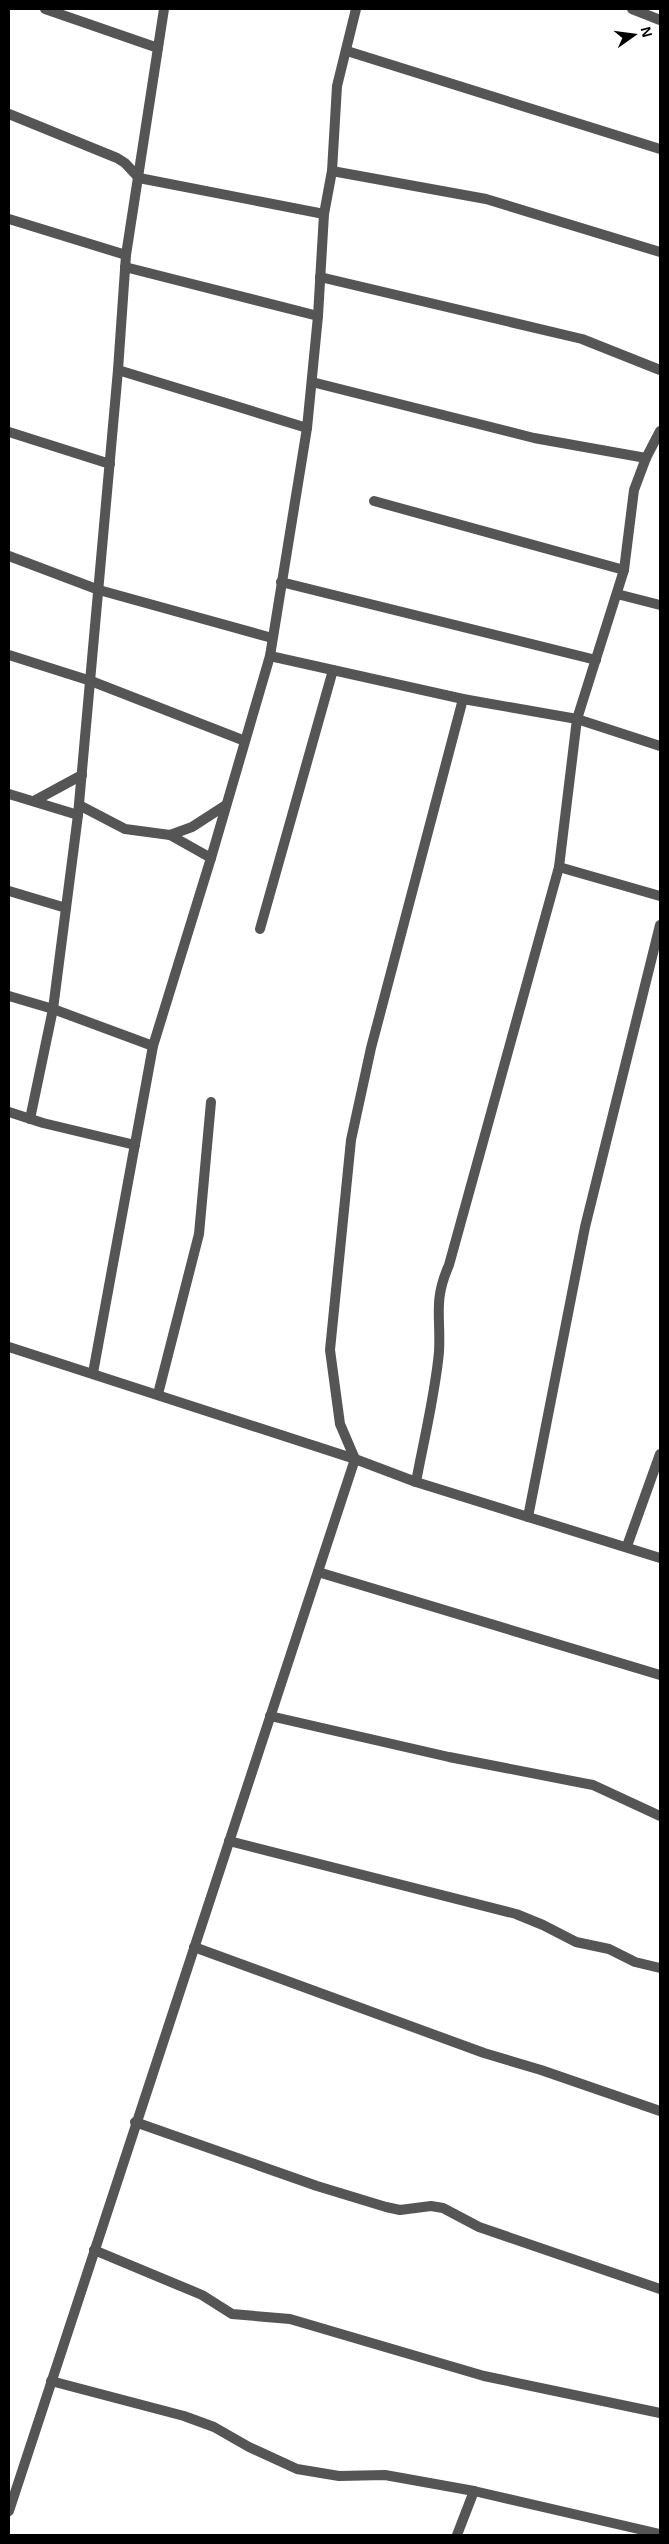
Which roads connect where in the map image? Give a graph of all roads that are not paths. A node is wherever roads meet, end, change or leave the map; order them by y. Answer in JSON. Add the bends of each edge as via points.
{"nodes":[{"id":1,"x":45,"y":9,"type":"edge"},
{"id":2,"x":164,"y":9,"type":"edge"},
{"id":3,"x":356,"y":9,"type":"edge"},
{"id":4,"x":632,"y":9,"type":"edge"},
{"id":5,"x":660,"y":20,"type":"edge"},
{"id":6,"x":158,"y":48,"type":"junction"},
{"id":7,"x":347,"y":51,"type":"junction"},
{"id":8,"x":9,"y":114,"type":"edge"},
{"id":9,"x":660,"y":149,"type":"edge"},
{"id":10,"x":332,"y":171,"type":"junction"},
{"id":11,"x":139,"y":178,"type":"junction"},
{"id":12,"x":324,"y":214,"type":"junction"},
{"id":13,"x":9,"y":219,"type":"edge"},
{"id":14,"x":660,"y":252,"type":"edge"},
{"id":15,"x":126,"y":255,"type":"junction"},
{"id":16,"x":125,"y":267,"type":"junction"},
{"id":17,"x":320,"y":277,"type":"junction"},
{"id":18,"x":318,"y":316,"type":"junction"},
{"id":19,"x":118,"y":370,"type":"junction"},
{"id":20,"x":660,"y":370,"type":"edge"},
{"id":21,"x":312,"y":382,"type":"junction"},
{"id":22,"x":307,"y":428,"type":"junction"},
{"id":23,"x":9,"y":432,"type":"edge"},
{"id":24,"x":660,"y":432,"type":"edge"},
{"id":25,"x":646,"y":458,"type":"junction"},
{"id":26,"x":110,"y":464,"type":"junction"},
{"id":27,"x":374,"y":501,"type":"dead end"},
{"id":28,"x":9,"y":556,"type":"edge"},
{"id":29,"x":624,"y":570,"type":"junction"},
{"id":30,"x":282,"y":582,"type":"junction"},
{"id":31,"x":99,"y":590,"type":"junction"},
{"id":32,"x":617,"y":594,"type":"junction"},
{"id":33,"x":660,"y":605,"type":"edge"},
{"id":34,"x":272,"y":638,"type":"junction"},
{"id":35,"x":9,"y":655,"type":"edge"},
{"id":36,"x":270,"y":656,"type":"junction"},
{"id":37,"x":596,"y":660,"type":"junction"},
{"id":38,"x":333,"y":670,"type":"junction"},
{"id":39,"x":91,"y":681,"type":"junction"},
{"id":40,"x":463,"y":699,"type":"junction"},
{"id":41,"x":577,"y":719,"type":"junction"},
{"id":42,"x":245,"y":741,"type":"junction"},
{"id":43,"x":660,"y":746,"type":"edge"},
{"id":44,"x":82,"y":776,"type":"junction"},
{"id":45,"x":9,"y":794,"type":"edge"},
{"id":46,"x":34,"y":801,"type":"junction"},
{"id":47,"x":226,"y":805,"type":"junction"},
{"id":48,"x":78,"y":810,"type":"junction"},
{"id":49,"x":170,"y":835,"type":"junction"},
{"id":50,"x":211,"y":858,"type":"junction"},
{"id":51,"x":559,"y":867,"type":"junction"},
{"id":52,"x":9,"y":891,"type":"edge"},
{"id":53,"x":660,"y":896,"type":"edge"},
{"id":54,"x":66,"y":908,"type":"junction"},
{"id":55,"x":660,"y":925,"type":"edge"},
{"id":56,"x":260,"y":929,"type":"dead end"},
{"id":57,"x":9,"y":996,"type":"edge"},
{"id":58,"x":53,"y":1009,"type":"junction"},
{"id":59,"x":153,"y":1046,"type":"junction"},
{"id":60,"x":211,"y":1102,"type":"dead end"},
{"id":61,"x":9,"y":1112,"type":"edge"},
{"id":62,"x":30,"y":1119,"type":"junction"},
{"id":63,"x":135,"y":1145,"type":"junction"},
{"id":64,"x":9,"y":1347,"type":"edge"},
{"id":65,"x":93,"y":1372,"type":"junction"},
{"id":66,"x":158,"y":1394,"type":"junction"},
{"id":67,"x":660,"y":1454,"type":"edge"},
{"id":68,"x":355,"y":1459,"type":"junction"},
{"id":69,"x":416,"y":1482,"type":"junction"},
{"id":70,"x":528,"y":1517,"type":"junction"},
{"id":71,"x":627,"y":1546,"type":"junction"},
{"id":72,"x":660,"y":1558,"type":"edge"},
{"id":73,"x":318,"y":1572,"type":"junction"},
{"id":74,"x":660,"y":1675,"type":"edge"},
{"id":75,"x":270,"y":1716,"type":"junction"},
{"id":76,"x":660,"y":1816,"type":"edge"},
{"id":77,"x":229,"y":1841,"type":"junction"},
{"id":78,"x":194,"y":1947,"type":"junction"},
{"id":79,"x":660,"y":1968,"type":"edge"},
{"id":80,"x":660,"y":2111,"type":"edge"},
{"id":81,"x":136,"y":2122,"type":"junction"},
{"id":82,"x":94,"y":2250,"type":"junction"},
{"id":83,"x":660,"y":2289,"type":"edge"},
{"id":84,"x":51,"y":2381,"type":"junction"},
{"id":85,"x":660,"y":2414,"type":"edge"},
{"id":86,"x":474,"y":2491,"type":"junction"},
{"id":87,"x":9,"y":2511,"type":"edge"},
{"id":88,"x":660,"y":2534,"type":"edge"},
{"id":89,"x":457,"y":2535,"type":"edge"}],
"edges":[{"from":1,"to":6,"type":"street"},
{"from":2,"to":6,"type":"street"},
{"from":3,"to":7,"type":"street"},
{"from":4,"to":5,"type":"street"},
{"from":6,"to":11,"type":"street"},
{"from":7,"to":9,"type":"street"},
{"from":7,"to":10,"type":"street","via":[[337,86]]},
{"from":8,"to":11,"type":"street","via":[[117,158]]},
{"from":10,"to":12,"type":"street"},
{"from":10,"to":14,"type":"street","via":[[486,199]]},
{"from":11,"to":12,"type":"street"},
{"from":11,"to":15,"type":"street"},
{"from":12,"to":17,"type":"street"},
{"from":13,"to":15,"type":"street"},
{"from":15,"to":16,"type":"street"},
{"from":16,"to":18,"type":"street"},
{"from":16,"to":19,"type":"street"},
{"from":17,"to":18,"type":"street"},
{"from":17,"to":20,"type":"street","via":[[582,339]]},
{"from":18,"to":21,"type":"street"},
{"from":19,"to":22,"type":"street"},
{"from":19,"to":26,"type":"street"},
{"from":21,"to":22,"type":"street"},
{"from":21,"to":25,"type":"street","via":[[534,438]]},
{"from":22,"to":30,"type":"street"},
{"from":23,"to":26,"type":"street"},
{"from":24,"to":25,"type":"street"},
{"from":25,"to":29,"type":"street","via":[[634,490]]},
{"from":26,"to":31,"type":"street"},
{"from":27,"to":29,"type":"street"},
{"from":28,"to":31,"type":"street"},
{"from":29,"to":32,"type":"street"},
{"from":30,"to":34,"type":"street"},
{"from":30,"to":37,"type":"street"},
{"from":31,"to":34,"type":"street"},
{"from":31,"to":39,"type":"street"},
{"from":32,"to":33,"type":"street"},
{"from":32,"to":37,"type":"street"},
{"from":34,"to":36,"type":"street"},
{"from":35,"to":39,"type":"street"},
{"from":36,"to":38,"type":"street"},
{"from":36,"to":42,"type":"street"},
{"from":37,"to":41,"type":"street"},
{"from":38,"to":40,"type":"street"},
{"from":38,"to":56,"type":"street"},
{"from":39,"to":42,"type":"street"},
{"from":39,"to":44,"type":"street"},
{"from":40,"to":41,"type":"street"},
{"from":40,"to":68,"type":"street","via":[[371,1048],[351,1140],[330,1350],[340,1424]]},
{"from":41,"to":43,"type":"street"},
{"from":41,"to":51,"type":"street"},
{"from":42,"to":47,"type":"street"},
{"from":44,"to":46,"type":"street"},
{"from":44,"to":48,"type":"street"},
{"from":45,"to":46,"type":"street"},
{"from":46,"to":48,"type":"street"},
{"from":47,"to":49,"type":"street"},
{"from":47,"to":50,"type":"street"},
{"from":48,"to":49,"type":"street","via":[[124,829]]},
{"from":48,"to":54,"type":"street"},
{"from":49,"to":50,"type":"street"},
{"from":50,"to":59,"type":"street"},
{"from":51,"to":53,"type":"street"},
{"from":51,"to":69,"type":"street","via":[[449,1265],[442,1280],[437,1318],[438,1353]]},
{"from":52,"to":54,"type":"street"},
{"from":54,"to":58,"type":"street"},
{"from":55,"to":70,"type":"street","via":[[585,1227]]},
{"from":57,"to":58,"type":"street"},
{"from":58,"to":59,"type":"street"},
{"from":58,"to":62,"type":"street"},
{"from":59,"to":63,"type":"street"},
{"from":60,"to":66,"type":"street","via":[[199,1234]]},
{"from":61,"to":62,"type":"street"},
{"from":62,"to":63,"type":"street"},
{"from":63,"to":65,"type":"street"},
{"from":64,"to":65,"type":"street"},
{"from":65,"to":66,"type":"street"},
{"from":66,"to":68,"type":"street"},
{"from":67,"to":71,"type":"street"},
{"from":68,"to":69,"type":"street"},
{"from":68,"to":73,"type":"street"},
{"from":69,"to":70,"type":"street"},
{"from":70,"to":71,"type":"street"},
{"from":71,"to":72,"type":"street"},
{"from":73,"to":74,"type":"street"},
{"from":73,"to":75,"type":"street"},
{"from":75,"to":76,"type":"street","via":[[449,1757],[593,1785]]},
{"from":75,"to":77,"type":"street"},
{"from":77,"to":78,"type":"street"},
{"from":77,"to":79,"type":"street","via":[[516,1914],[576,1942],[609,1949],[635,1962]]},
{"from":78,"to":80,"type":"street","via":[[484,2053]]},
{"from":78,"to":81,"type":"street"},
{"from":81,"to":82,"type":"street"},
{"from":81,"to":83,"type":"street","via":[[386,2207],[400,2210],[431,2206],[443,2208],[479,2227]]},
{"from":82,"to":84,"type":"street"},
{"from":82,"to":85,"type":"street","via":[[202,2295],[232,2314],[290,2319],[484,2376]]},
{"from":84,"to":86,"type":"street","via":[[184,2416],[214,2427],[249,2448],[297,2469],[339,2476],[386,2475]]},
{"from":84,"to":87,"type":"street"},
{"from":86,"to":88,"type":"street"},
{"from":86,"to":89,"type":"street"}]}
